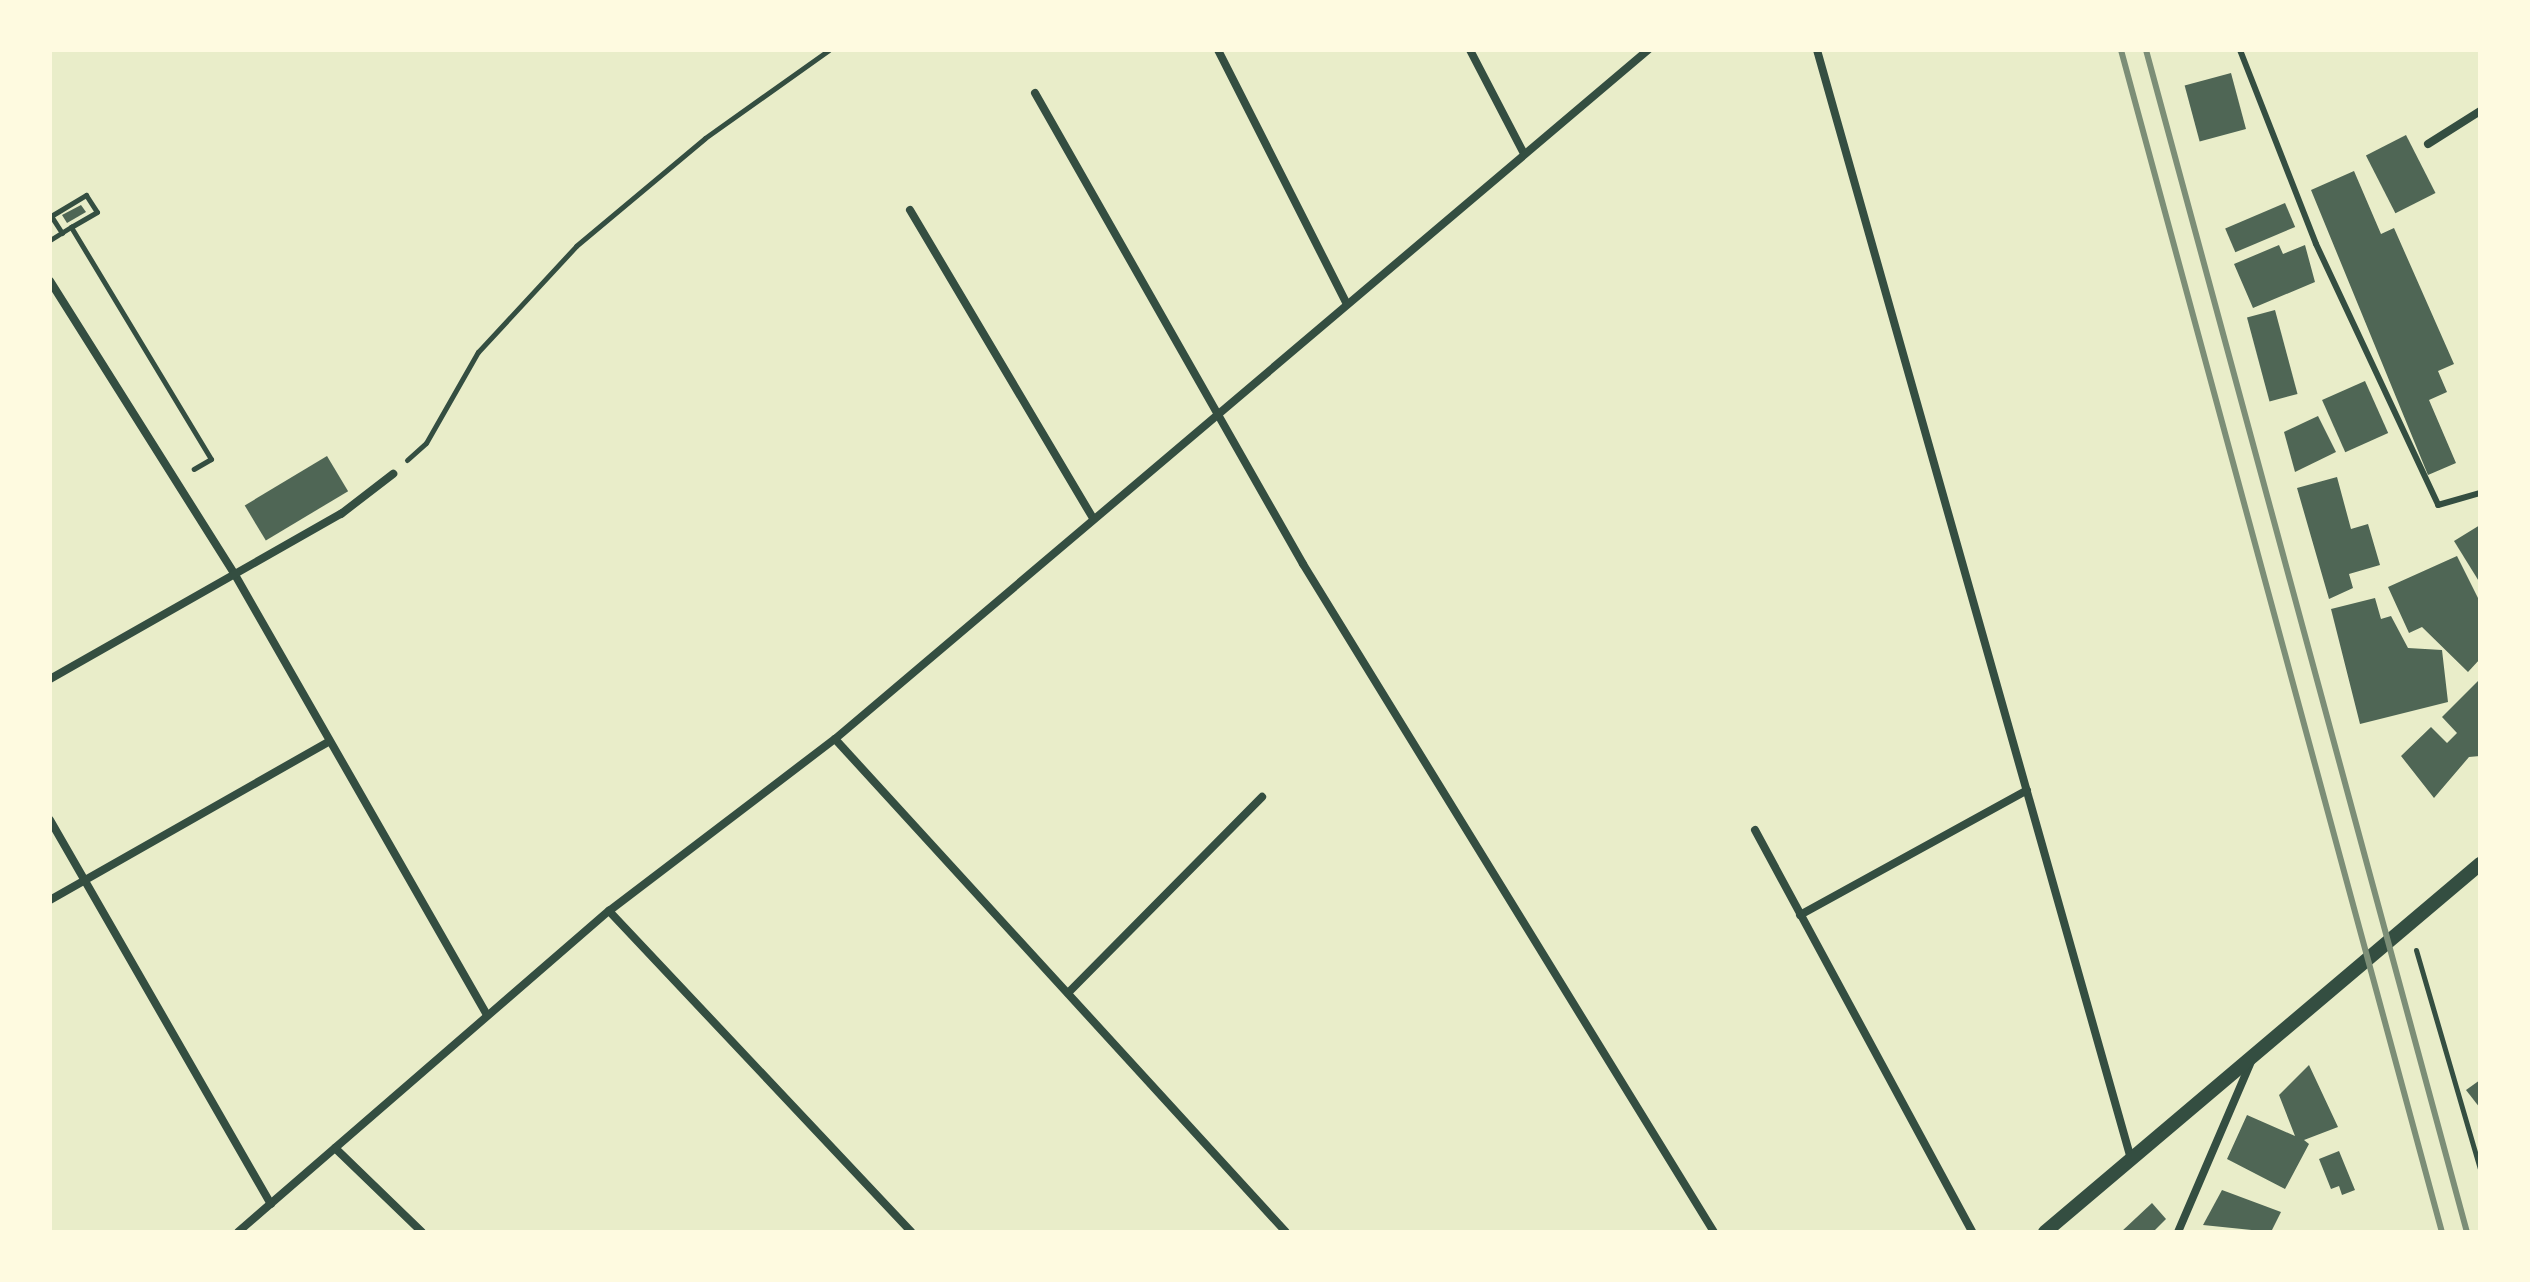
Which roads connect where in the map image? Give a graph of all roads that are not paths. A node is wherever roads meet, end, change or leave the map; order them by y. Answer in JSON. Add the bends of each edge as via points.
{"nodes":[{"id":1,"x":1218,"y":50,"type":"edge"},
{"id":2,"x":1470,"y":50,"type":"edge"},
{"id":3,"x":1648,"y":50,"type":"edge"},
{"id":4,"x":1817,"y":50,"type":"edge"},
{"id":5,"x":2240,"y":50,"type":"edge"},
{"id":6,"x":1035,"y":93,"type":"dead end"},
{"id":7,"x":2480,"y":111,"type":"edge"},
{"id":8,"x":2428,"y":144,"type":"dead end"},
{"id":9,"x":1523,"y":152,"type":"junction"},
{"id":10,"x":910,"y":210,"type":"dead end"},
{"id":11,"x":50,"y":281,"type":"edge"},
{"id":12,"x":1346,"y":302,"type":"junction"},
{"id":13,"x":1217,"y":412,"type":"junction"},
{"id":14,"x":393,"y":474,"type":"road end"},
{"id":15,"x":2480,"y":493,"type":"edge"},
{"id":16,"x":1093,"y":518,"type":"junction"},
{"id":17,"x":234,"y":573,"type":"junction"},
{"id":18,"x":50,"y":679,"type":"edge"},
{"id":19,"x":835,"y":739,"type":"junction"},
{"id":20,"x":328,"y":742,"type":"junction"},
{"id":21,"x":2027,"y":790,"type":"junction"},
{"id":22,"x":1262,"y":797,"type":"dead end"},
{"id":23,"x":50,"y":820,"type":"edge"},
{"id":24,"x":1755,"y":830,"type":"dead end"},
{"id":25,"x":2480,"y":864,"type":"edge"},
{"id":26,"x":84,"y":880,"type":"junction"},
{"id":27,"x":50,"y":900,"type":"edge"},
{"id":28,"x":609,"y":911,"type":"junction"},
{"id":29,"x":1800,"y":915,"type":"junction"},
{"id":30,"x":1068,"y":993,"type":"junction"},
{"id":31,"x":487,"y":1015,"type":"junction"},
{"id":32,"x":2252,"y":1057,"type":"junction"},
{"id":33,"x":335,"y":1148,"type":"junction"},
{"id":34,"x":2131,"y":1159,"type":"junction"},
{"id":35,"x":271,"y":1204,"type":"junction"},
{"id":36,"x":238,"y":1232,"type":"edge"},
{"id":37,"x":422,"y":1232,"type":"edge"},
{"id":38,"x":911,"y":1232,"type":"edge"},
{"id":39,"x":1286,"y":1232,"type":"edge"},
{"id":40,"x":1714,"y":1232,"type":"edge"},
{"id":41,"x":1972,"y":1232,"type":"edge"},
{"id":42,"x":2045,"y":1232,"type":"edge"},
{"id":43,"x":2178,"y":1232,"type":"edge"}],
"edges":[{"from":1,"to":12,"type":"street"},
{"from":2,"to":9,"type":"street"},
{"from":3,"to":9,"type":"street"},
{"from":4,"to":21,"type":"street"},
{"from":5,"to":15,"type":"lane","via":[[2316,244],[2438,505]]},
{"from":6,"to":13,"type":"street"},
{"from":7,"to":8,"type":"street"},
{"from":9,"to":12,"type":"street"},
{"from":10,"to":16,"type":"street"},
{"from":11,"to":17,"type":"street"},
{"from":12,"to":13,"type":"street"},
{"from":13,"to":16,"type":"street"},
{"from":13,"to":40,"type":"street"},
{"from":14,"to":17,"type":"street","via":[[341,514]]},
{"from":16,"to":19,"type":"street"},
{"from":17,"to":18,"type":"street"},
{"from":17,"to":20,"type":"street"},
{"from":19,"to":28,"type":"street"},
{"from":19,"to":30,"type":"street"},
{"from":20,"to":26,"type":"street"},
{"from":20,"to":31,"type":"street"},
{"from":21,"to":29,"type":"street"},
{"from":21,"to":34,"type":"street"},
{"from":22,"to":30,"type":"street"},
{"from":23,"to":26,"type":"street"},
{"from":24,"to":29,"type":"street"},
{"from":25,"to":32,"type":"street"},
{"from":26,"to":27,"type":"street"},
{"from":26,"to":35,"type":"street"},
{"from":28,"to":31,"type":"street"},
{"from":28,"to":38,"type":"street"},
{"from":29,"to":41,"type":"street"},
{"from":30,"to":39,"type":"street"},
{"from":31,"to":33,"type":"street"},
{"from":32,"to":34,"type":"street"},
{"from":32,"to":43,"type":"street"},
{"from":33,"to":35,"type":"street"},
{"from":33,"to":37,"type":"street"},
{"from":34,"to":42,"type":"street"},
{"from":35,"to":36,"type":"street"}]}
